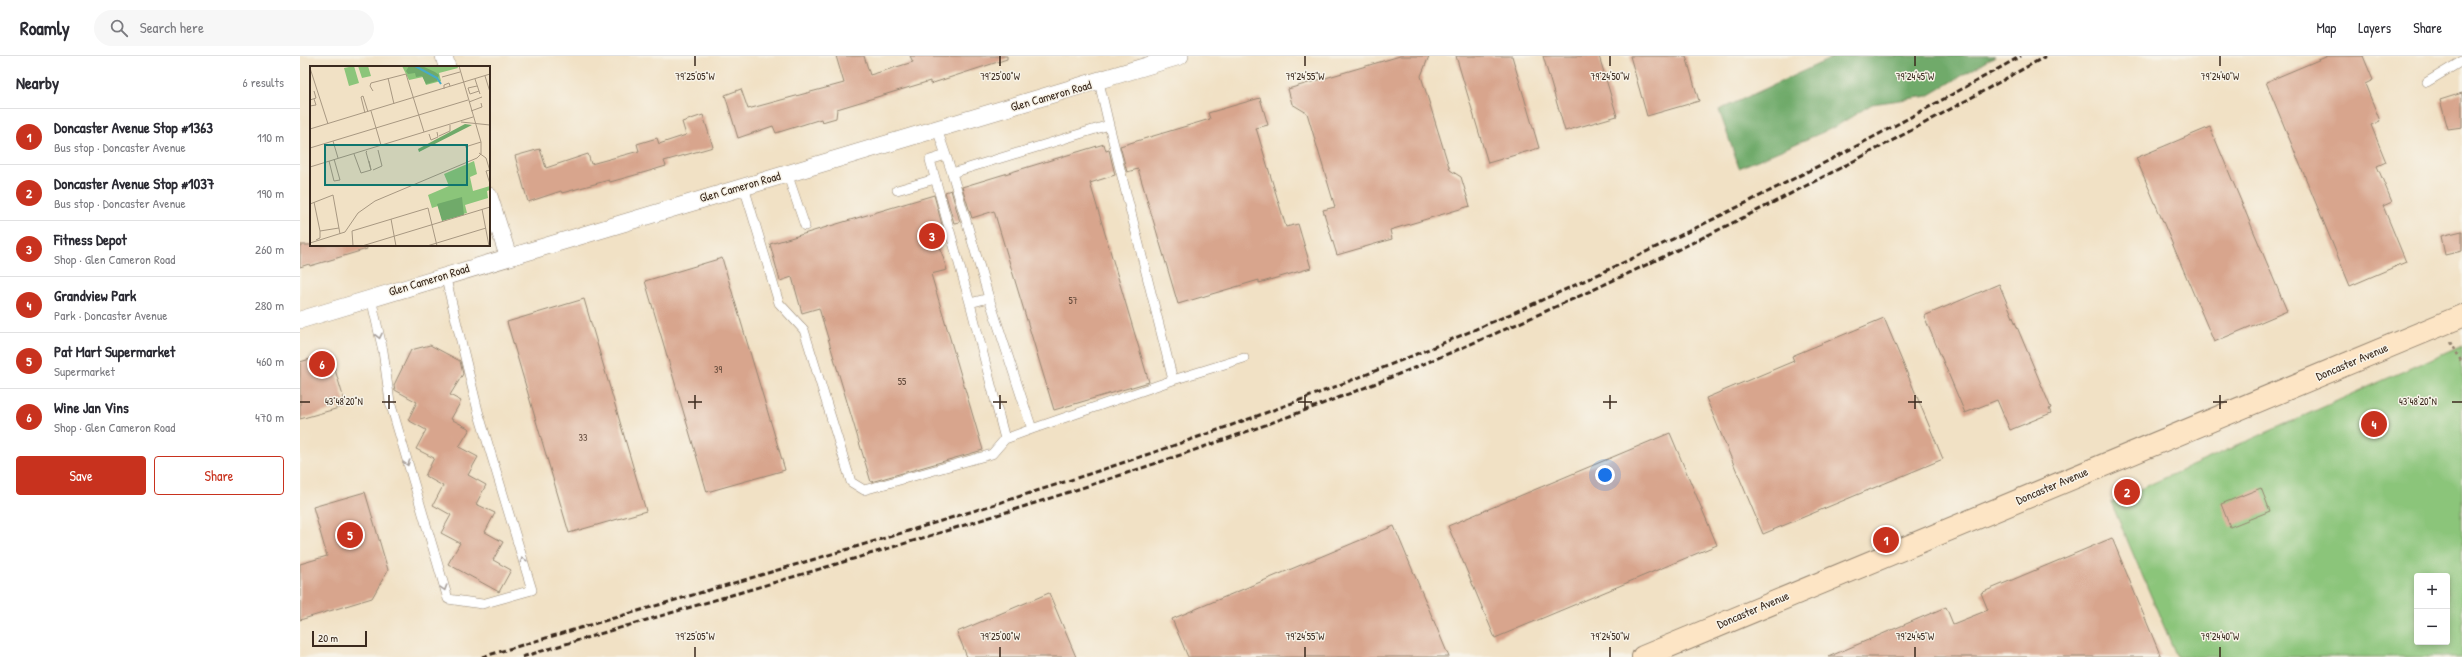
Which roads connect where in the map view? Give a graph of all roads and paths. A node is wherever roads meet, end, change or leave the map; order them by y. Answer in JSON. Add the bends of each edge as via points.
{"nodes":[{"id":1,"x":444,"y":56,"type":"edge"},
{"id":2,"x":1180,"y":56,"type":"edge"},
{"id":3,"x":1156,"y":60,"type":"edge"},
{"id":4,"x":2462,"y":61,"type":"edge"},
{"id":5,"x":447,"y":66,"type":"edge"},
{"id":6,"x":1099,"y":82,"type":"junction"},
{"id":7,"x":2428,"y":82,"type":"dead end"},
{"id":8,"x":1108,"y":125,"type":"junction"},
{"id":9,"x":937,"y":130,"type":"junction"},
{"id":10,"x":946,"y":155,"type":"junction"},
{"id":11,"x":787,"y":173,"type":"junction"},
{"id":12,"x":952,"y":173,"type":"junction"},
{"id":13,"x":935,"y":179,"type":"junction"},
{"id":14,"x":744,"y":186,"type":"junction"},
{"id":15,"x":897,"y":190,"type":"dead end"},
{"id":16,"x":490,"y":199,"type":"edge"},
{"id":17,"x":805,"y":226,"type":"dead end"},
{"id":18,"x":508,"y":256,"type":"junction"},
{"id":19,"x":445,"y":275,"type":"junction"},
{"id":20,"x":371,"y":298,"type":"junction"},
{"id":21,"x":990,"y":298,"type":"junction"},
{"id":22,"x":970,"y":303,"type":"junction"},
{"id":23,"x":2462,"y":316,"type":"edge"},
{"id":24,"x":300,"y":320,"type":"edge"},
{"id":25,"x":1244,"y":358,"type":"dead end"},
{"id":26,"x":1173,"y":380,"type":"junction"},
{"id":27,"x":1032,"y":429,"type":"junction"},
{"id":28,"x":1005,"y":439,"type":"junction"},
{"id":29,"x":1643,"y":657,"type":"edge"}],
"edges":[{"from":1,"to":5,"type":"street"},
{"from":2,"to":3,"type":"street","name":"Glen Cameron Road"},
{"from":3,"to":6,"type":"street","name":"Glen Cameron Road"},
{"from":4,"to":7,"type":"lane"},
{"from":6,"to":8,"type":"lane"},
{"from":6,"to":9,"type":"street","name":"Glen Cameron Road"},
{"from":8,"to":12,"type":"lane"},
{"from":8,"to":26,"type":"lane"},
{"from":9,"to":10,"type":"lane"},
{"from":9,"to":11,"type":"street","name":"Glen Cameron Road"},
{"from":10,"to":12,"type":"lane"},
{"from":10,"to":13,"type":"lane","via":[[930,160]]},
{"from":11,"to":14,"type":"street","name":"Glen Cameron Road"},
{"from":11,"to":17,"type":"lane"},
{"from":12,"to":21,"type":"lane"},
{"from":13,"to":15,"type":"lane"},
{"from":13,"to":22,"type":"lane"},
{"from":14,"to":18,"type":"street","name":"Glen Cameron Road"},
{"from":14,"to":28,"type":"lane","via":[[780,303],[804,330],[851,482],[864,490],[992,454]]},
{"from":16,"to":18,"type":"street"},
{"from":18,"to":19,"type":"street","name":"Glen Cameron Road"},
{"from":19,"to":20,"type":"street","name":"Glen Cameron Road"},
{"from":20,"to":19,"type":"lane","one_way":true,"via":[[383,352],[390,402],[448,599],[482,604],[532,590],[478,411]]},
{"from":20,"to":24,"type":"street","name":"Glen Cameron Road"},
{"from":21,"to":22,"type":"lane"},
{"from":21,"to":27,"type":"lane"},
{"from":22,"to":28,"type":"lane"},
{"from":23,"to":29,"type":"street","name":"Doncaster Avenue"},
{"from":25,"to":26,"type":"lane"},
{"from":26,"to":27,"type":"lane"},
{"from":27,"to":28,"type":"lane"}]}
